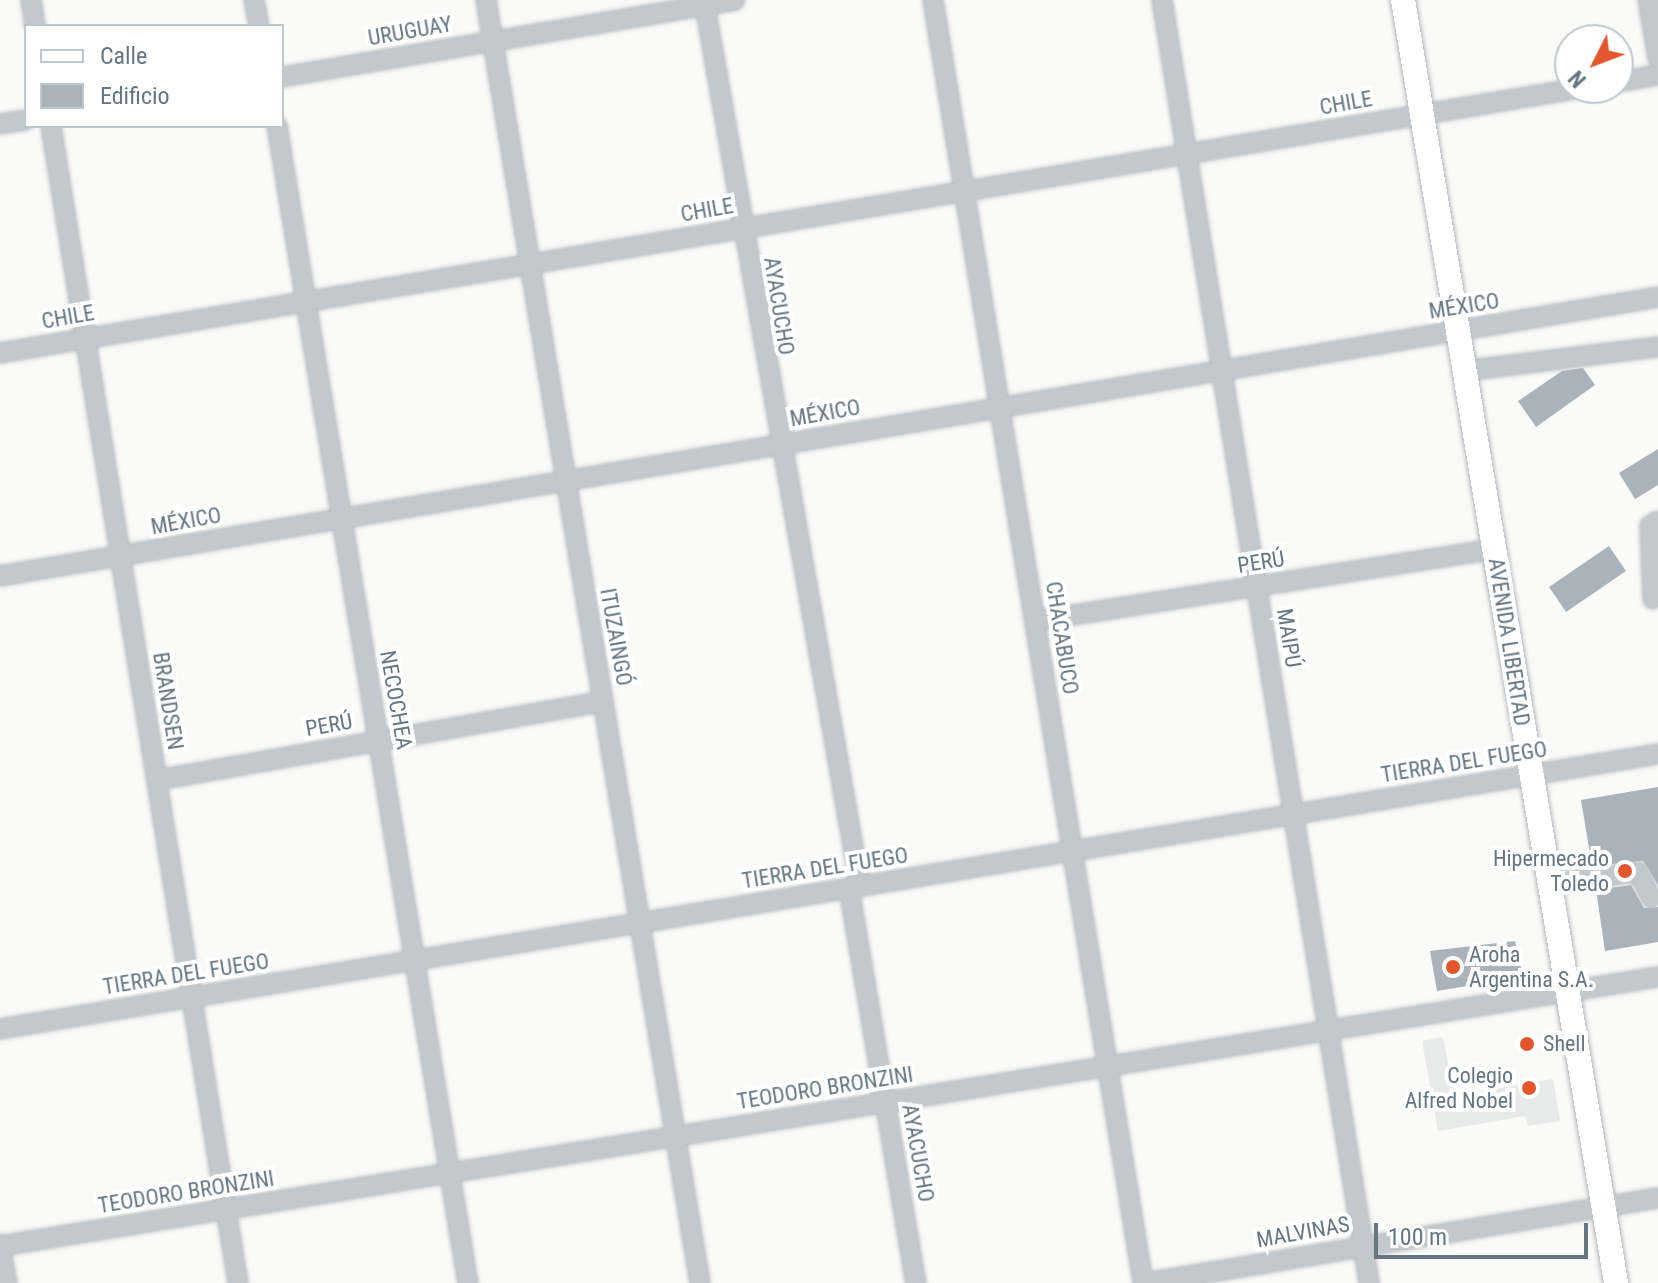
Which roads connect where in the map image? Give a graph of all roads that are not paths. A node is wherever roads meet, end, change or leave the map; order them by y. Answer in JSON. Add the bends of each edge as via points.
{"nodes":[{"id":1,"x":31,"y":0,"type":"edge"},
{"id":2,"x":254,"y":0,"type":"edge"},
{"id":3,"x":486,"y":0,"type":"edge"},
{"id":4,"x":735,"y":0,"type":"edge"},
{"id":5,"x":933,"y":0,"type":"edge"},
{"id":6,"x":1162,"y":0,"type":"edge"},
{"id":7,"x":1403,"y":0,"type":"edge"},
{"id":8,"x":1648,"y":0,"type":"edge"},
{"id":9,"x":704,"y":2,"type":"edge"},
{"id":10,"x":35,"y":24,"type":"edge"},
{"id":11,"x":259,"y":24,"type":"edge"},
{"id":12,"x":492,"y":41,"type":"junction"},
{"id":13,"x":1658,"y":58,"type":"edge"},
{"id":14,"x":1658,"y":75,"type":"edge"},
{"id":15,"x":284,"y":77,"type":"edge"},
{"id":16,"x":1634,"y":79,"type":"edge"},
{"id":17,"x":1554,"y":93,"type":"edge"},
{"id":18,"x":1422,"y":115,"type":"junction"},
{"id":19,"x":24,"y":120,"type":"edge"},
{"id":20,"x":0,"y":124,"type":"edge"},
{"id":21,"x":51,"y":128,"type":"edge"},
{"id":22,"x":277,"y":128,"type":"edge"},
{"id":23,"x":1187,"y":154,"type":"junction"},
{"id":24,"x":964,"y":191,"type":"junction"},
{"id":25,"x":742,"y":229,"type":"junction"},
{"id":26,"x":531,"y":264,"type":"junction"},
{"id":27,"x":1658,"y":297,"type":"edge"},
{"id":28,"x":306,"y":302,"type":"junction"},
{"id":29,"x":1457,"y":331,"type":"junction"},
{"id":30,"x":85,"y":339,"type":"junction"},
{"id":31,"x":1658,"y":347,"type":"edge"},
{"id":32,"x":0,"y":353,"type":"edge"},
{"id":33,"x":1222,"y":371,"type":"junction"},
{"id":34,"x":1464,"y":371,"type":"junction"},
{"id":35,"x":1000,"y":408,"type":"junction"},
{"id":36,"x":778,"y":445,"type":"junction"},
{"id":37,"x":564,"y":481,"type":"junction"},
{"id":38,"x":339,"y":519,"type":"junction"},
{"id":39,"x":1658,"y":521,"type":"edge"},
{"id":40,"x":1494,"y":549,"type":"junction"},
{"id":41,"x":120,"y":556,"type":"junction"},
{"id":42,"x":0,"y":576,"type":"edge"},
{"id":43,"x":1257,"y":586,"type":"junction"},
{"id":44,"x":1653,"y":599,"type":"dead end"},
{"id":45,"x":1035,"y":621,"type":"junction"},
{"id":46,"x":603,"y":701,"type":"junction"},
{"id":47,"x":379,"y":741,"type":"junction"},
{"id":48,"x":1658,"y":754,"type":"edge"},
{"id":49,"x":1532,"y":775,"type":"junction"},
{"id":50,"x":157,"y":780,"type":"junction"},
{"id":51,"x":1294,"y":815,"type":"junction"},
{"id":52,"x":1072,"y":851,"type":"junction"},
{"id":53,"x":1550,"y":884,"type":"junction"},
{"id":54,"x":855,"y":887,"type":"junction"},
{"id":55,"x":1651,"y":898,"type":"dead end"},
{"id":56,"x":640,"y":923,"type":"junction"},
{"id":57,"x":415,"y":960,"type":"junction"},
{"id":58,"x":1658,"y":977,"type":"edge"},
{"id":59,"x":1568,"y":992,"type":"junction"},
{"id":60,"x":191,"y":997,"type":"junction"},
{"id":61,"x":0,"y":1029,"type":"edge"},
{"id":62,"x":1328,"y":1030,"type":"junction"},
{"id":63,"x":1108,"y":1066,"type":"junction"},
{"id":64,"x":885,"y":1102,"type":"junction"},
{"id":65,"x":676,"y":1136,"type":"junction"},
{"id":66,"x":450,"y":1173,"type":"junction"},
{"id":67,"x":1658,"y":1198,"type":"edge"},
{"id":68,"x":1603,"y":1207,"type":"junction"},
{"id":69,"x":226,"y":1209,"type":"junction"},
{"id":70,"x":0,"y":1245,"type":"edge"},
{"id":71,"x":1363,"y":1247,"type":"junction"},
{"id":72,"x":7,"y":1283,"type":"edge"},
{"id":73,"x":238,"y":1283,"type":"edge"},
{"id":74,"x":468,"y":1283,"type":"edge"},
{"id":75,"x":700,"y":1283,"type":"edge"},
{"id":76,"x":916,"y":1283,"type":"edge"},
{"id":77,"x":1145,"y":1283,"type":"edge"},
{"id":78,"x":1369,"y":1283,"type":"edge"},
{"id":79,"x":1616,"y":1283,"type":"edge"}],
"edges":[{"from":1,"to":10,"type":"street"},
{"from":2,"to":11,"type":"street"},
{"from":3,"to":12,"type":"street","name":"ITUZAINGÓ"},
{"from":4,"to":9,"type":"street","name":"URUGUAY"},
{"from":5,"to":24,"type":"street","name":"CHACABUCO"},
{"from":6,"to":23,"type":"street","name":"MAIPÚ"},
{"from":7,"to":18,"type":"main road","name":"AVENIDA LIBERTAD"},
{"from":8,"to":13,"type":"street"},
{"from":9,"to":12,"type":"street","name":"URUGUAY"},
{"from":9,"to":25,"type":"street","name":"AYACUCHO"},
{"from":12,"to":15,"type":"street","name":"URUGUAY"},
{"from":12,"to":26,"type":"street","name":"ITUZAINGÓ"},
{"from":14,"to":16,"type":"street"},
{"from":17,"to":18,"type":"street","name":"CHILE"},
{"from":18,"to":23,"type":"street","name":"CHILE"},
{"from":18,"to":29,"type":"main road","name":"AVENIDA LIBERTAD"},
{"from":19,"to":20,"type":"street"},
{"from":21,"to":30,"type":"street","name":"BRANDSEN"},
{"from":22,"to":28,"type":"street","name":"NECOCHEA"},
{"from":23,"to":24,"type":"street","name":"CHILE"},
{"from":23,"to":33,"type":"street","name":"MAIPÚ"},
{"from":24,"to":25,"type":"street","name":"CHILE"},
{"from":24,"to":35,"type":"street","name":"CHACABUCO"},
{"from":25,"to":26,"type":"street","name":"CHILE"},
{"from":25,"to":36,"type":"street","name":"AYACUCHO"},
{"from":26,"to":28,"type":"street","name":"CHILE"},
{"from":26,"to":37,"type":"street","name":"ITUZAINGÓ"},
{"from":27,"to":29,"type":"street","name":"MÉXICO"},
{"from":28,"to":30,"type":"street","name":"CHILE"},
{"from":28,"to":38,"type":"street","name":"NECOCHEA"},
{"from":29,"to":33,"type":"street","name":"MÉXICO"},
{"from":29,"to":34,"type":"main road","name":"AVENIDA LIBERTAD"},
{"from":30,"to":32,"type":"street","name":"CHILE"},
{"from":30,"to":41,"type":"street","name":"BRANDSEN"},
{"from":31,"to":34,"type":"street"},
{"from":33,"to":35,"type":"street","name":"MÉXICO"},
{"from":33,"to":43,"type":"street","name":"MAIPÚ"},
{"from":34,"to":40,"type":"main road","name":"AVENIDA LIBERTAD"},
{"from":35,"to":36,"type":"street","name":"MÉXICO"},
{"from":35,"to":45,"type":"street","name":"CHACABUCO"},
{"from":36,"to":37,"type":"street","name":"MÉXICO"},
{"from":36,"to":54,"type":"street","name":"AYACUCHO"},
{"from":37,"to":38,"type":"street","name":"MÉXICO"},
{"from":37,"to":46,"type":"street","name":"ITUZAINGÓ"},
{"from":38,"to":41,"type":"street","name":"MÉXICO"},
{"from":38,"to":47,"type":"street","name":"NECOCHEA"},
{"from":39,"to":44,"type":"street","via":[[1650,526]]},
{"from":40,"to":43,"type":"street","name":"PERÚ"},
{"from":40,"to":49,"type":"main road","name":"AVENIDA LIBERTAD"},
{"from":41,"to":42,"type":"street","name":"MÉXICO"},
{"from":41,"to":50,"type":"street","name":"BRANDSEN"},
{"from":43,"to":45,"type":"street","name":"PERÚ"},
{"from":43,"to":51,"type":"street","name":"MAIPÚ"},
{"from":45,"to":52,"type":"street","name":"CHACABUCO"},
{"from":46,"to":47,"type":"street","name":"PERÚ"},
{"from":46,"to":56,"type":"street","name":"ITUZAINGÓ"},
{"from":47,"to":50,"type":"street","name":"PERÚ"},
{"from":47,"to":57,"type":"street","name":"NECOCHEA"},
{"from":48,"to":49,"type":"street","name":"TIERRA DEL FUEGO"},
{"from":49,"to":51,"type":"street","name":"TIERRA DEL FUEGO"},
{"from":49,"to":53,"type":"main road","name":"AVENIDA LIBERTAD"},
{"from":50,"to":60,"type":"street","name":"BRANDSEN"},
{"from":51,"to":52,"type":"street","name":"TIERRA DEL FUEGO"},
{"from":51,"to":62,"type":"street","name":"MAIPÚ"},
{"from":52,"to":54,"type":"street","name":"TIERRA DEL FUEGO"},
{"from":52,"to":63,"type":"street","name":"CHACABUCO"},
{"from":53,"to":55,"type":"street","via":[[1638,872]]},
{"from":53,"to":59,"type":"main road","name":"AVENIDA LIBERTAD"},
{"from":54,"to":56,"type":"street","name":"TIERRA DEL FUEGO"},
{"from":54,"to":64,"type":"street","name":"AYACUCHO"},
{"from":56,"to":57,"type":"street","name":"TIERRA DEL FUEGO"},
{"from":56,"to":65,"type":"street","name":"ITUZAINGÓ"},
{"from":57,"to":60,"type":"street","name":"TIERRA DEL FUEGO"},
{"from":57,"to":66,"type":"street","name":"NECOCHEA"},
{"from":58,"to":59,"type":"street","name":"TEODORO BRONZINI"},
{"from":59,"to":62,"type":"street","name":"TEODORO BRONZINI"},
{"from":59,"to":68,"type":"main road","name":"AVENIDA LIBERTAD"},
{"from":60,"to":61,"type":"street","name":"TIERRA DEL FUEGO"},
{"from":60,"to":69,"type":"street","name":"BRANDSEN"},
{"from":62,"to":63,"type":"street","name":"TEODORO BRONZINI"},
{"from":62,"to":71,"type":"street","name":"MAIPÚ"},
{"from":63,"to":64,"type":"street","name":"TEODORO BRONZINI"},
{"from":63,"to":77,"type":"street","name":"CHACABUCO"},
{"from":64,"to":65,"type":"street","name":"TEODORO BRONZINI"},
{"from":64,"to":76,"type":"street","name":"AYACUCHO"},
{"from":65,"to":66,"type":"street","name":"TEODORO BRONZINI"},
{"from":65,"to":75,"type":"street","name":"ITUZAINGÓ"},
{"from":66,"to":69,"type":"street","name":"TEODORO BRONZINI"},
{"from":66,"to":74,"type":"street","name":"NECOCHEA"},
{"from":67,"to":68,"type":"street","name":"MALVINAS"},
{"from":68,"to":71,"type":"street","name":"MALVINAS"},
{"from":68,"to":79,"type":"main road","name":"AVENIDA LIBERTAD"},
{"from":69,"to":70,"type":"street","name":"TEODORO BRONZINI"},
{"from":69,"to":73,"type":"street","name":"BRANDSEN"},
{"from":70,"to":72,"type":"street"},
{"from":71,"to":77,"type":"street","name":"MALVINAS"},
{"from":71,"to":78,"type":"street","name":"MAIPÚ"}]}
